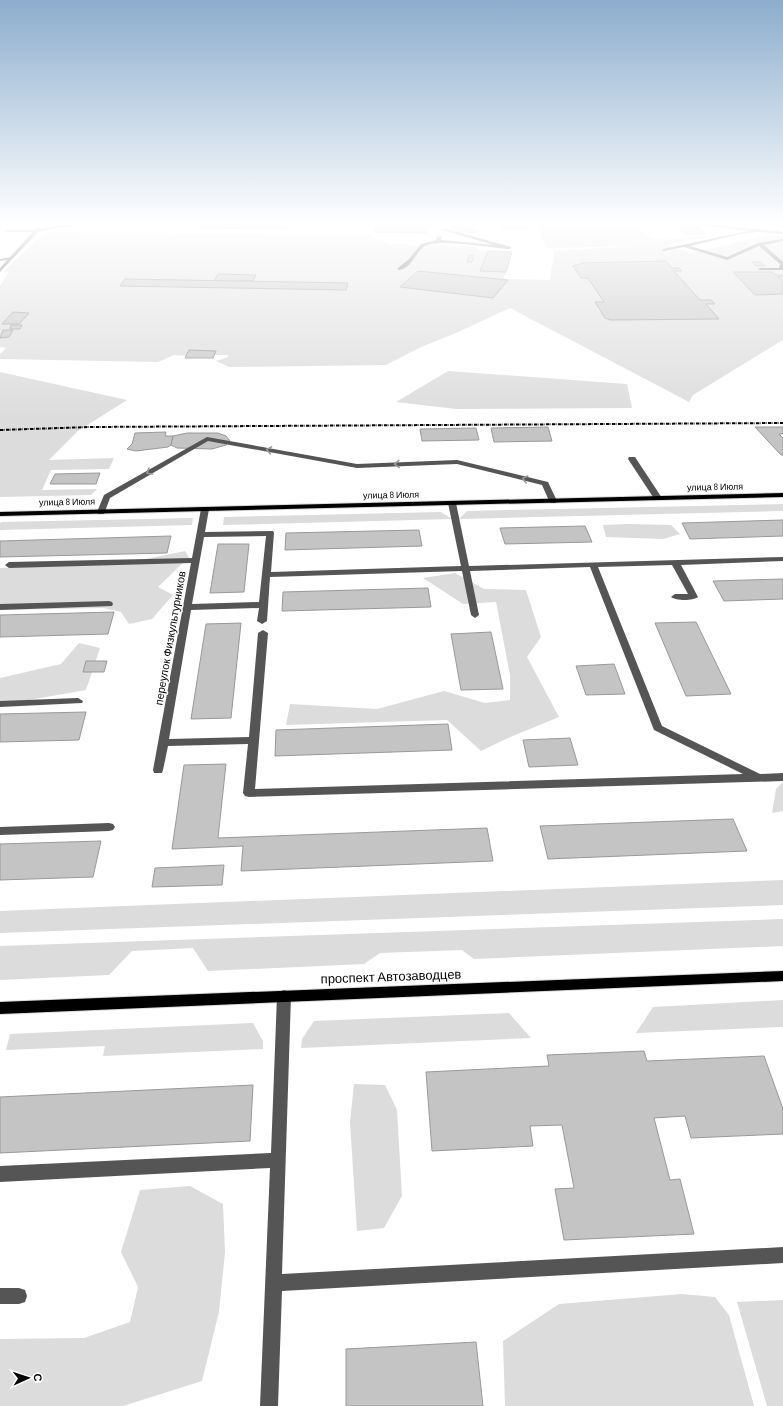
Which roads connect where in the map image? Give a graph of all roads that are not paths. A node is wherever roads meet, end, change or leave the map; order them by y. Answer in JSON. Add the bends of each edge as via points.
{"nodes":[{"id":1,"x":632,"y":458,"type":"dead end"},
{"id":2,"x":783,"y":495,"type":"edge"},
{"id":3,"x":658,"y":498,"type":"junction"},
{"id":4,"x":553,"y":501,"type":"junction"},
{"id":5,"x":452,"y":503,"type":"junction"},
{"id":6,"x":205,"y":509,"type":"junction"},
{"id":7,"x":101,"y":512,"type":"junction"},
{"id":8,"x":0,"y":514,"type":"edge"},
{"id":9,"x":200,"y":535,"type":"junction"},
{"id":10,"x":783,"y":559,"type":"edge"},
{"id":11,"x":196,"y":560,"type":"junction"},
{"id":12,"x":675,"y":562,"type":"junction"},
{"id":13,"x":593,"y":564,"type":"junction"},
{"id":14,"x":9,"y":565,"type":"dead end"},
{"id":15,"x":466,"y":569,"type":"junction"},
{"id":16,"x":266,"y":575,"type":"junction"},
{"id":17,"x":675,"y":598,"type":"dead end"},
{"id":18,"x":109,"y":604,"type":"dead end"},
{"id":19,"x":264,"y":605,"type":"junction"},
{"id":20,"x":0,"y":607,"type":"edge"},
{"id":21,"x":187,"y":607,"type":"junction"},
{"id":22,"x":475,"y":615,"type":"dead end"},
{"id":23,"x":262,"y":621,"type":"dead end"},
{"id":24,"x":263,"y":632,"type":"dead end"},
{"id":25,"x":78,"y":701,"type":"dead end"},
{"id":26,"x":0,"y":704,"type":"edge"},
{"id":27,"x":253,"y":740,"type":"junction"},
{"id":28,"x":163,"y":743,"type":"junction"},
{"id":29,"x":158,"y":770,"type":"dead end"},
{"id":30,"x":783,"y":777,"type":"edge"},
{"id":31,"x":759,"y":778,"type":"junction"},
{"id":32,"x":109,"y":827,"type":"dead end"},
{"id":33,"x":0,"y":831,"type":"edge"},
{"id":34,"x":783,"y":976,"type":"edge"},
{"id":35,"x":284,"y":996,"type":"junction"},
{"id":36,"x":0,"y":1008,"type":"edge"},
{"id":37,"x":278,"y":1160,"type":"junction"},
{"id":38,"x":0,"y":1174,"type":"edge"},
{"id":39,"x":783,"y":1255,"type":"edge"},
{"id":40,"x":273,"y":1283,"type":"junction"},
{"id":41,"x":0,"y":1296,"type":"edge"},
{"id":42,"x":19,"y":1296,"type":"dead end"},
{"id":43,"x":269,"y":1406,"type":"edge"}],
"edges":[{"from":1,"to":3,"type":"street"},
{"from":2,"to":3,"type":"main road","name":"улица 8 Июля"},
{"from":3,"to":4,"type":"main road","name":"улица 8 Июля"},
{"from":4,"to":5,"type":"main road","name":"улица 8 Июля"},
{"from":4,"to":7,"type":"street","one_way":true,"via":[[545,484],[457,462],[357,466],[207,439],[107,497]]},
{"from":5,"to":6,"type":"main road","name":"улица 8 Июля"},
{"from":5,"to":15,"type":"street"},
{"from":6,"to":7,"type":"main road","name":"улица 8 Июля"},
{"from":6,"to":9,"type":"street","name":"переулок Физкультурников"},
{"from":7,"to":8,"type":"main road","name":"улица 8 Июля"},
{"from":9,"to":11,"type":"street","name":"переулок Физкультурников"},
{"from":9,"to":16,"type":"street","via":[[270,533]]},
{"from":10,"to":12,"type":"street"},
{"from":11,"to":14,"type":"street"},
{"from":11,"to":21,"type":"street","name":"переулок Физкультурников"},
{"from":12,"to":13,"type":"street"},
{"from":12,"to":17,"type":"street","via":[[694,597]]},
{"from":13,"to":15,"type":"street"},
{"from":13,"to":31,"type":"street","via":[[658,728]]},
{"from":15,"to":16,"type":"street"},
{"from":15,"to":22,"type":"street"},
{"from":16,"to":19,"type":"street"},
{"from":18,"to":20,"type":"street"},
{"from":19,"to":21,"type":"street"},
{"from":19,"to":23,"type":"street"},
{"from":21,"to":28,"type":"street","name":"переулок Физкультурников"},
{"from":24,"to":27,"type":"street"},
{"from":25,"to":26,"type":"street"},
{"from":27,"to":28,"type":"street"},
{"from":27,"to":31,"type":"street","via":[[249,793]]},
{"from":28,"to":29,"type":"street","name":"переулок Физкультурников"},
{"from":30,"to":31,"type":"street"},
{"from":32,"to":33,"type":"street"},
{"from":34,"to":35,"type":"main road","name":"проспект Автозаводцев"},
{"from":35,"to":36,"type":"main road","name":"проспект Автозаводцев"},
{"from":35,"to":37,"type":"street"},
{"from":37,"to":38,"type":"street"},
{"from":37,"to":40,"type":"street"},
{"from":39,"to":40,"type":"street"},
{"from":40,"to":43,"type":"street"},
{"from":41,"to":42,"type":"street"}]}
